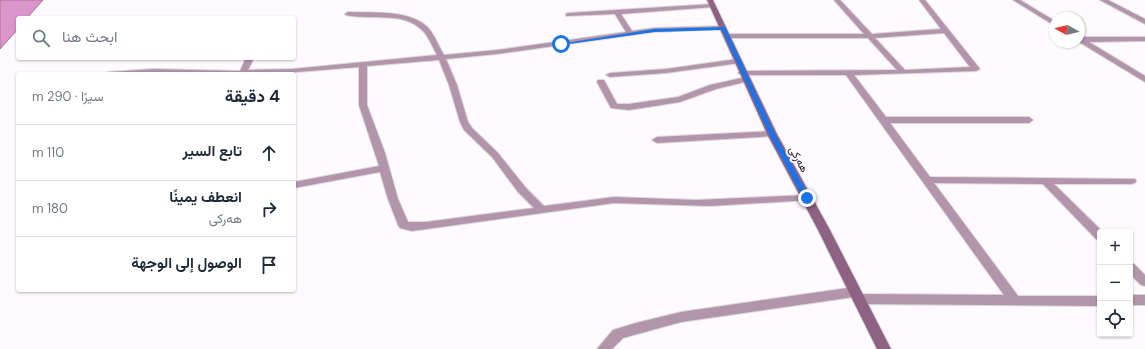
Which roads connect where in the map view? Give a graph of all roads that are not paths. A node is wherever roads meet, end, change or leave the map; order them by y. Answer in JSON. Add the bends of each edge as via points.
{"nodes":[{"id":1,"x":837,"y":0,"type":"edge"},
{"id":2,"x":922,"y":0,"type":"edge"},
{"id":3,"x":1016,"y":0,"type":"edge"},
{"id":4,"x":1103,"y":0,"type":"edge"},
{"id":5,"x":711,"y":3,"type":"edge"},
{"id":6,"x":617,"y":12,"type":"junction"},
{"id":7,"x":348,"y":14,"type":"dead end"},
{"id":8,"x":568,"y":15,"type":"dead end"},
{"id":9,"x":1049,"y":20,"type":"edge"},
{"id":10,"x":1145,"y":22,"type":"edge"},
{"id":11,"x":946,"y":31,"type":"junction"},
{"id":12,"x":725,"y":32,"type":"junction"},
{"id":13,"x":630,"y":34,"type":"junction"},
{"id":14,"x":870,"y":36,"type":"junction"},
{"id":15,"x":1085,"y":39,"type":"edge"},
{"id":16,"x":1145,"y":39,"type":"edge"},
{"id":17,"x":1085,"y":43,"type":"edge"},
{"id":18,"x":442,"y":58,"type":"junction"},
{"id":19,"x":249,"y":60,"type":"edge"},
{"id":20,"x":737,"y":61,"type":"junction"},
{"id":21,"x":363,"y":65,"type":"junction"},
{"id":22,"x":138,"y":72,"type":"edge"},
{"id":23,"x":198,"y":72,"type":"edge"},
{"id":24,"x":243,"y":72,"type":"edge"},
{"id":25,"x":272,"y":72,"type":"edge"},
{"id":26,"x":848,"y":72,"type":"junction"},
{"id":27,"x":903,"y":72,"type":"junction"},
{"id":28,"x":610,"y":75,"type":"dead end"},
{"id":29,"x":744,"y":76,"type":"junction"},
{"id":30,"x":1145,"y":80,"type":"edge"},
{"id":31,"x":601,"y":82,"type":"dead end"},
{"id":32,"x":883,"y":120,"type":"junction"},
{"id":33,"x":1029,"y":120,"type":"dead end"},
{"id":34,"x":772,"y":134,"type":"junction"},
{"id":35,"x":657,"y":140,"type":"dead end"},
{"id":36,"x":384,"y":168,"type":"junction"},
{"id":37,"x":927,"y":180,"type":"junction"},
{"id":38,"x":1046,"y":181,"type":"junction"},
{"id":39,"x":1131,"y":181,"type":"dead end"},
{"id":40,"x":296,"y":185,"type":"edge"},
{"id":41,"x":807,"y":198,"type":"junction"},
{"id":42,"x":541,"y":210,"type":"junction"},
{"id":43,"x":1097,"y":233,"type":"edge"},
{"id":44,"x":1133,"y":270,"type":"edge"},
{"id":45,"x":1145,"y":282,"type":"edge"},
{"id":46,"x":857,"y":295,"type":"junction"},
{"id":47,"x":1133,"y":300,"type":"edge"},
{"id":48,"x":1145,"y":300,"type":"edge"},
{"id":49,"x":1015,"y":301,"type":"junction"},
{"id":50,"x":1097,"y":301,"type":"edge"},
{"id":51,"x":604,"y":349,"type":"edge"},
{"id":52,"x":884,"y":349,"type":"edge"}],
"edges":[{"from":1,"to":14,"type":"street"},
{"from":2,"to":11,"type":"street"},
{"from":3,"to":9,"type":"street"},
{"from":4,"to":10,"type":"street"},
{"from":5,"to":6,"type":"street"},
{"from":5,"to":12,"type":"street","name":"هەرکی"},
{"from":6,"to":8,"type":"street"},
{"from":6,"to":13,"type":"street"},
{"from":7,"to":18,"type":"street","via":[[411,19],[427,31]]},
{"from":11,"to":14,"type":"street"},
{"from":11,"to":27,"type":"street","via":[[976,69]]},
{"from":12,"to":13,"type":"street","via":[[654,30]]},
{"from":12,"to":14,"type":"street"},
{"from":12,"to":20,"type":"street","name":"هەرکی"},
{"from":13,"to":18,"type":"street"},
{"from":14,"to":27,"type":"street"},
{"from":15,"to":16,"type":"street"},
{"from":17,"to":30,"type":"street"},
{"from":18,"to":21,"type":"street"},
{"from":18,"to":42,"type":"street","via":[[469,130],[495,155]]},
{"from":19,"to":24,"type":"street"},
{"from":20,"to":28,"type":"street","via":[[666,71]]},
{"from":20,"to":29,"type":"street","name":"هەرکی"},
{"from":21,"to":25,"type":"street"},
{"from":21,"to":36,"type":"street","via":[[363,105]]},
{"from":22,"to":23,"type":"street"},
{"from":26,"to":27,"type":"street"},
{"from":26,"to":29,"type":"street"},
{"from":26,"to":32,"type":"street"},
{"from":29,"to":31,"type":"street","via":[[680,99],[629,107],[614,106]]},
{"from":29,"to":34,"type":"street","name":"هەرکی"},
{"from":32,"to":33,"type":"street"},
{"from":32,"to":37,"type":"street"},
{"from":34,"to":35,"type":"street"},
{"from":34,"to":41,"type":"street","name":"هەرکی"},
{"from":36,"to":40,"type":"street"},
{"from":36,"to":42,"type":"street","via":[[404,225],[426,226]]},
{"from":37,"to":38,"type":"street"},
{"from":37,"to":49,"type":"street"},
{"from":38,"to":39,"type":"street"},
{"from":38,"to":43,"type":"street"},
{"from":41,"to":42,"type":"street","via":[[697,203],[628,200]]},
{"from":41,"to":46,"type":"street","name":"هەرکی"},
{"from":44,"to":45,"type":"street"},
{"from":46,"to":49,"type":"street"},
{"from":46,"to":51,"type":"street","via":[[681,318],[618,334]]},
{"from":46,"to":52,"type":"street","name":"هەرکی"},
{"from":47,"to":48,"type":"street"},
{"from":49,"to":50,"type":"street"}]}
